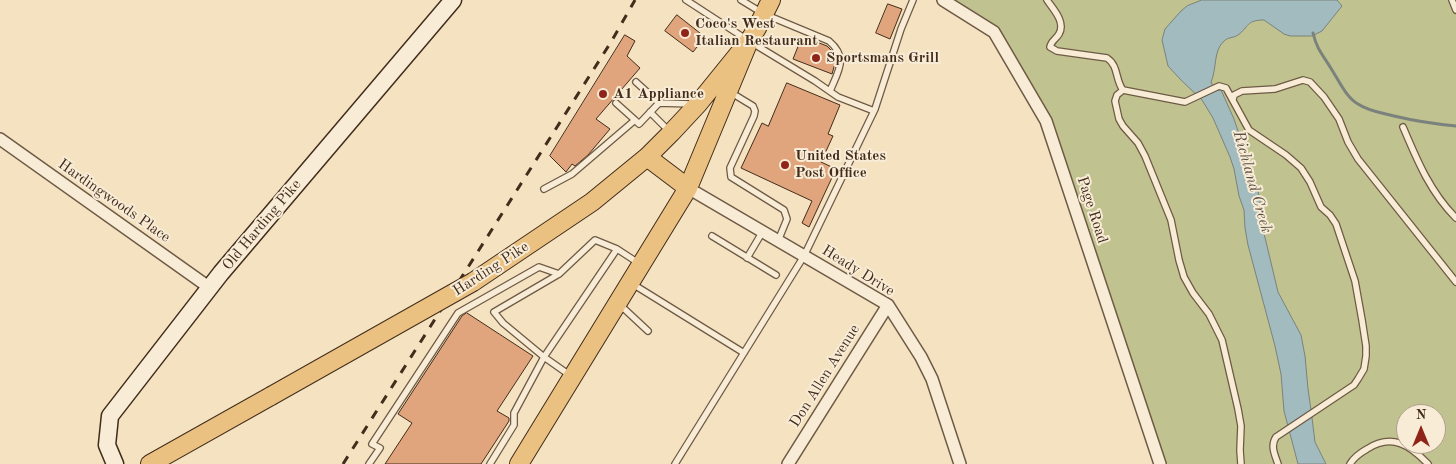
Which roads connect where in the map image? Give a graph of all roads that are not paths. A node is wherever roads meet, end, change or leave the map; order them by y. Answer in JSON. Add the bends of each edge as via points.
{"nodes":[{"id":1,"x":452,"y":0,"type":"edge"},
{"id":2,"x":686,"y":0,"type":"edge"},
{"id":3,"x":741,"y":0,"type":"edge"},
{"id":4,"x":913,"y":0,"type":"edge"},
{"id":5,"x":943,"y":0,"type":"edge"},
{"id":6,"x":1047,"y":0,"type":"edge"},
{"id":7,"x":1452,"y":0,"type":"edge"},
{"id":8,"x":768,"y":7,"type":"edge"},
{"id":9,"x":1456,"y":10,"type":"edge"},
{"id":10,"x":748,"y":41,"type":"junction"},
{"id":11,"x":636,"y":82,"type":"dead end"},
{"id":12,"x":1123,"y":90,"type":"junction"},
{"id":13,"x":728,"y":91,"type":"junction"},
{"id":14,"x":830,"y":91,"type":"junction"},
{"id":15,"x":1232,"y":100,"type":"junction"},
{"id":16,"x":616,"y":103,"type":"dead end"},
{"id":17,"x":659,"y":103,"type":"junction"},
{"id":18,"x":698,"y":104,"type":"junction"},
{"id":19,"x":874,"y":111,"type":"junction"},
{"id":20,"x":650,"y":112,"type":"junction"},
{"id":21,"x":635,"y":120,"type":"junction"},
{"id":22,"x":1403,"y":127,"type":"dead end"},
{"id":23,"x":671,"y":133,"type":"junction"},
{"id":24,"x":0,"y":139,"type":"edge"},
{"id":25,"x":647,"y":157,"type":"junction"},
{"id":26,"x":688,"y":188,"type":"junction"},
{"id":27,"x":544,"y":189,"type":"dead end"},
{"id":28,"x":1456,"y":218,"type":"edge"},
{"id":29,"x":763,"y":231,"type":"junction"},
{"id":30,"x":712,"y":236,"type":"dead end"},
{"id":31,"x":778,"y":241,"type":"junction"},
{"id":32,"x":617,"y":249,"type":"junction"},
{"id":33,"x":804,"y":256,"type":"junction"},
{"id":34,"x":747,"y":258,"type":"junction"},
{"id":35,"x":641,"y":265,"type":"junction"},
{"id":36,"x":559,"y":274,"type":"junction"},
{"id":37,"x":776,"y":275,"type":"dead end"},
{"id":38,"x":1456,"y":282,"type":"edge"},
{"id":39,"x":630,"y":283,"type":"junction"},
{"id":40,"x":210,"y":288,"type":"junction"},
{"id":41,"x":618,"y":303,"type":"junction"},
{"id":42,"x":888,"y":305,"type":"junction"},
{"id":43,"x":648,"y":331,"type":"dead end"},
{"id":44,"x":744,"y":353,"type":"junction"},
{"id":45,"x":544,"y":357,"type":"junction"},
{"id":46,"x":572,"y":378,"type":"junction"},
{"id":47,"x":115,"y":464,"type":"edge"},
{"id":48,"x":150,"y":464,"type":"edge"},
{"id":49,"x":369,"y":464,"type":"edge"},
{"id":50,"x":490,"y":464,"type":"edge"},
{"id":51,"x":519,"y":464,"type":"edge"},
{"id":52,"x":675,"y":464,"type":"edge"},
{"id":53,"x":788,"y":464,"type":"edge"},
{"id":54,"x":960,"y":464,"type":"edge"},
{"id":55,"x":1160,"y":464,"type":"edge"},
{"id":56,"x":1241,"y":464,"type":"edge"},
{"id":57,"x":1278,"y":464,"type":"edge"},
{"id":58,"x":1350,"y":464,"type":"edge"},
{"id":59,"x":1428,"y":464,"type":"edge"}],
"edges":[{"from":1,"to":40,"type":"street","name":"Old Harding Pike"},
{"from":2,"to":10,"type":"lane"},
{"from":3,"to":8,"type":"lane"},
{"from":4,"to":19,"type":"lane"},
{"from":5,"to":55,"type":"street","name":"Page Road","via":[[994,32],[1046,121]]},
{"from":6,"to":12,"type":"lane","via":[[1061,27],[1050,47],[1057,51],[1107,58],[1115,68]]},
{"from":7,"to":9,"type":"lane"},
{"from":8,"to":10,"type":"main road","name":"Harding Pike"},
{"from":8,"to":14,"type":"lane","via":[[837,47],[842,63]]},
{"from":10,"to":13,"type":"main road"},
{"from":10,"to":14,"type":"lane"},
{"from":10,"to":18,"type":"main road","name":"Harding Pike"},
{"from":11,"to":17,"type":"lane"},
{"from":12,"to":15,"type":"lane","via":[[1182,102],[1220,86],[1226,88]]},
{"from":12,"to":56,"type":"lane","via":[[1115,101],[1119,120],[1145,156],[1171,220],[1184,277],[1222,340],[1240,418]]},
{"from":13,"to":26,"type":"main road"},
{"from":13,"to":31,"type":"lane","via":[[753,106],[755,111],[730,168],[731,177],[784,210],[787,219]]},
{"from":14,"to":19,"type":"lane"},
{"from":15,"to":38,"type":"lane","via":[[1242,91],[1275,89],[1303,80],[1310,82],[1339,119],[1358,159]]},
{"from":15,"to":57,"type":"lane","via":[[1249,130],[1286,155],[1306,174],[1321,207],[1336,224],[1355,280],[1366,350],[1364,369],[1354,384],[1276,437],[1273,444]]},
{"from":16,"to":21,"type":"lane"},
{"from":17,"to":18,"type":"lane"},
{"from":17,"to":20,"type":"lane"},
{"from":18,"to":23,"type":"main road","name":"Harding Pike"},
{"from":19,"to":33,"type":"lane"},
{"from":20,"to":21,"type":"lane","via":[[639,124]]},
{"from":20,"to":23,"type":"lane"},
{"from":21,"to":27,"type":"lane","via":[[572,174]]},
{"from":22,"to":28,"type":"lane","via":[[1429,184]]},
{"from":23,"to":25,"type":"main road","name":"Harding Pike"},
{"from":24,"to":40,"type":"street","name":"Hardingwoods Place"},
{"from":25,"to":26,"type":"main road"},
{"from":25,"to":48,"type":"main road","name":"Harding Pike","bridge":true,"via":[[592,202],[473,282]]},
{"from":26,"to":29,"type":"street","name":"Heady Drive"},
{"from":26,"to":35,"type":"main road"},
{"from":29,"to":31,"type":"street","name":"Heady Drive"},
{"from":29,"to":34,"type":"lane"},
{"from":30,"to":34,"type":"lane"},
{"from":31,"to":33,"type":"street","name":"Heady Drive"},
{"from":32,"to":35,"type":"lane"},
{"from":32,"to":36,"type":"lane","via":[[595,240]]},
{"from":32,"to":45,"type":"lane"},
{"from":33,"to":42,"type":"street","name":"Heady Drive"},
{"from":33,"to":44,"type":"lane"},
{"from":34,"to":37,"type":"lane"},
{"from":35,"to":39,"type":"main road"},
{"from":36,"to":45,"type":"lane","via":[[494,312]]},
{"from":36,"to":49,"type":"lane","via":[[539,267],[458,313],[372,444],[380,448]]},
{"from":39,"to":41,"type":"main road"},
{"from":39,"to":44,"type":"lane"},
{"from":40,"to":47,"type":"street","name":"Old Harding Pike","via":[[110,416],[106,445]]},
{"from":41,"to":43,"type":"lane"},
{"from":41,"to":46,"type":"main road"},
{"from":42,"to":53,"type":"street","name":"Don Allen Avenue"},
{"from":42,"to":54,"type":"street","name":"Heady Drive","via":[[932,379]]},
{"from":44,"to":52,"type":"lane"},
{"from":45,"to":46,"type":"lane"},
{"from":45,"to":50,"type":"lane","via":[[514,413],[514,425]]},
{"from":46,"to":51,"type":"main road"},
{"from":58,"to":59,"type":"lane","via":[[1370,447],[1392,441],[1411,448]]}]}
